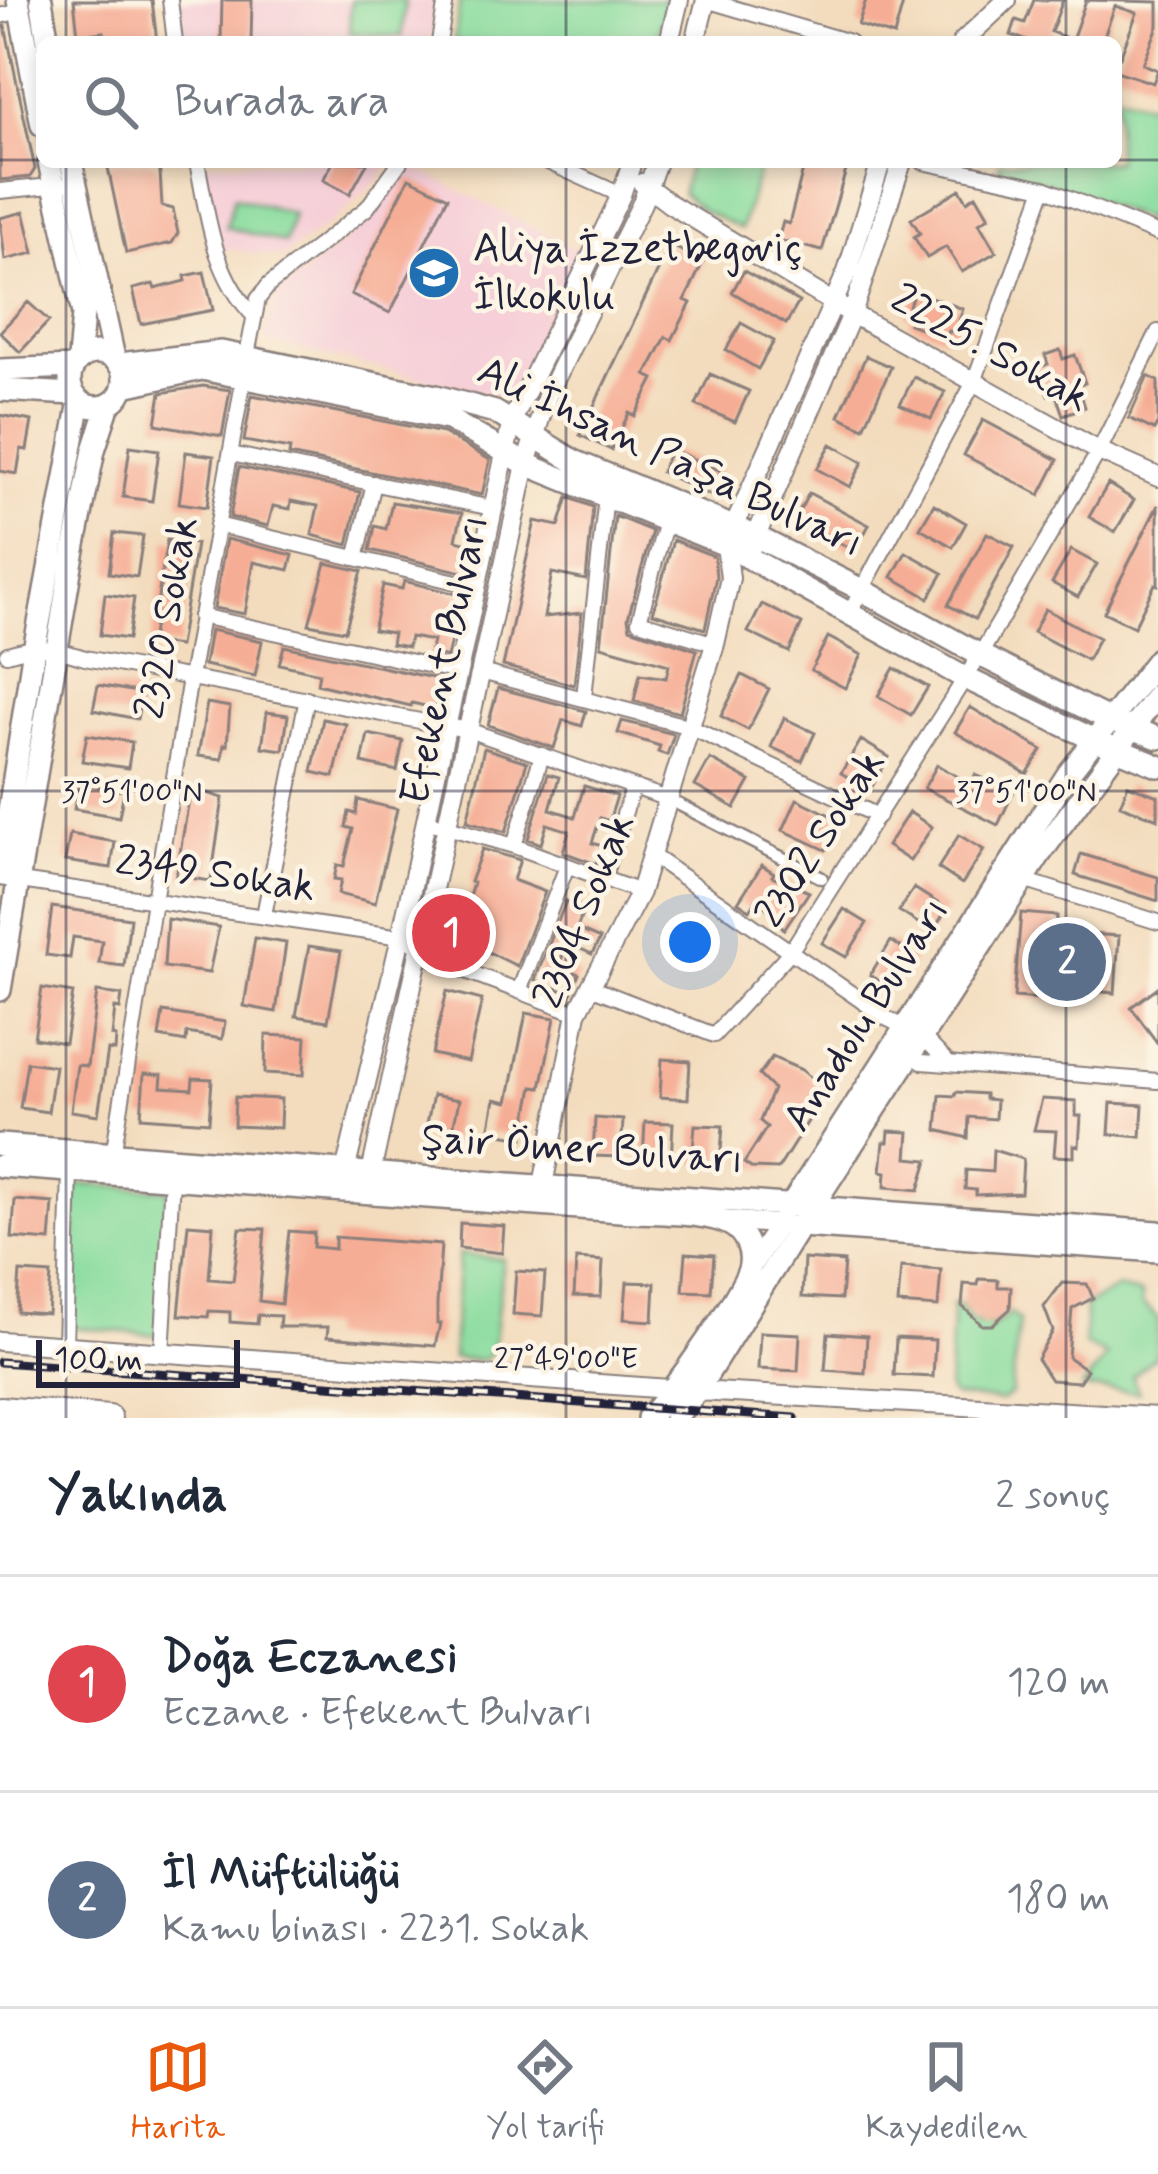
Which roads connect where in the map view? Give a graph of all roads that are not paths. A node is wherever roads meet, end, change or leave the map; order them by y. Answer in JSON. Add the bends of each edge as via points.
{"nodes":[{"id":1,"x":41,"y":0,"type":"edge"},
{"id":2,"x":170,"y":0,"type":"edge"},
{"id":3,"x":446,"y":0,"type":"edge"},
{"id":4,"x":679,"y":0,"type":"edge"},
{"id":5,"x":706,"y":0,"type":"edge"},
{"id":6,"x":1007,"y":0,"type":"edge"},
{"id":7,"x":13,"y":9,"type":"edge"},
{"id":8,"x":47,"y":36,"type":"edge"},
{"id":9,"x":174,"y":36,"type":"edge"},
{"id":10,"x":440,"y":36,"type":"edge"},
{"id":11,"x":670,"y":36,"type":"edge"},
{"id":12,"x":697,"y":36,"type":"edge"},
{"id":13,"x":829,"y":36,"type":"edge"},
{"id":14,"x":968,"y":36,"type":"edge"},
{"id":15,"x":36,"y":101,"type":"edge"},
{"id":16,"x":197,"y":168,"type":"edge"},
{"id":17,"x":396,"y":168,"type":"edge"},
{"id":18,"x":577,"y":168,"type":"edge"},
{"id":19,"x":655,"y":168,"type":"edge"},
{"id":20,"x":878,"y":168,"type":"edge"},
{"id":21,"x":900,"y":168,"type":"edge"},
{"id":22,"x":951,"y":168,"type":"edge"},
{"id":23,"x":66,"y":177,"type":"edge"},
{"id":24,"x":626,"y":178,"type":"edge"},
{"id":25,"x":1044,"y":188,"type":"junction"},
{"id":26,"x":0,"y":191,"type":"edge"},
{"id":27,"x":646,"y":194,"type":"junction"},
{"id":28,"x":1158,"y":234,"type":"edge"},
{"id":29,"x":833,"y":300,"type":"junction"},
{"id":30,"x":852,"y":314,"type":"junction"},
{"id":31,"x":254,"y":316,"type":"junction"},
{"id":32,"x":1158,"y":332,"type":"edge"},
{"id":33,"x":76,"y":363,"type":"junction"},
{"id":34,"x":246,"y":366,"type":"junction"},
{"id":35,"x":120,"y":369,"type":"junction"},
{"id":36,"x":0,"y":370,"type":"edge"},
{"id":37,"x":974,"y":382,"type":"junction"},
{"id":38,"x":0,"y":389,"type":"edge"},
{"id":39,"x":77,"y":397,"type":"junction"},
{"id":40,"x":109,"y":404,"type":"junction"},
{"id":41,"x":512,"y":422,"type":"junction"},
{"id":42,"x":534,"y":438,"type":"junction"},
{"id":43,"x":1099,"y":451,"type":"junction"},
{"id":44,"x":503,"y":452,"type":"junction"},
{"id":45,"x":230,"y":454,"type":"junction"},
{"id":46,"x":526,"y":464,"type":"junction"},
{"id":47,"x":1158,"y":477,"type":"edge"},
{"id":48,"x":374,"y":484,"type":"junction"},
{"id":49,"x":606,"y":496,"type":"junction"},
{"id":50,"x":492,"y":508,"type":"junction"},
{"id":51,"x":666,"y":521,"type":"junction"},
{"id":52,"x":218,"y":525,"type":"junction"},
{"id":53,"x":741,"y":541,"type":"junction"},
{"id":54,"x":357,"y":556,"type":"junction"},
{"id":55,"x":477,"y":587,"type":"junction"},
{"id":56,"x":862,"y":590,"type":"junction"},
{"id":57,"x":850,"y":612,"type":"junction"},
{"id":58,"x":200,"y":616,"type":"junction"},
{"id":59,"x":715,"y":644,"type":"junction"},
{"id":60,"x":3,"y":653,"type":"edge"},
{"id":61,"x":45,"y":655,"type":"junction"},
{"id":62,"x":980,"y":656,"type":"junction"},
{"id":63,"x":1158,"y":659,"type":"edge"},
{"id":64,"x":459,"y":672,"type":"junction"},
{"id":65,"x":481,"y":672,"type":"junction"},
{"id":66,"x":963,"y":676,"type":"junction"},
{"id":67,"x":190,"y":678,"type":"junction"},
{"id":68,"x":1158,"y":694,"type":"edge"},
{"id":69,"x":584,"y":697,"type":"junction"},
{"id":70,"x":307,"y":698,"type":"junction"},
{"id":71,"x":1121,"y":724,"type":"junction"},
{"id":72,"x":447,"y":726,"type":"junction"},
{"id":73,"x":690,"y":727,"type":"junction"},
{"id":74,"x":469,"y":730,"type":"junction"},
{"id":75,"x":1158,"y":738,"type":"edge"},
{"id":76,"x":1095,"y":740,"type":"junction"},
{"id":77,"x":1117,"y":750,"type":"junction"},
{"id":78,"x":542,"y":755,"type":"junction"},
{"id":79,"x":1158,"y":766,"type":"edge"},
{"id":80,"x":633,"y":787,"type":"junction"},
{"id":81,"x":668,"y":799,"type":"junction"},
{"id":82,"x":877,"y":815,"type":"junction"},
{"id":83,"x":426,"y":821,"type":"junction"},
{"id":84,"x":447,"y":827,"type":"junction"},
{"id":85,"x":514,"y":846,"type":"junction"},
{"id":86,"x":652,"y":855,"type":"junction"},
{"id":87,"x":567,"y":866,"type":"junction"},
{"id":88,"x":6,"y":876,"type":"edge"},
{"id":89,"x":1014,"y":876,"type":"junction"},
{"id":90,"x":822,"y":878,"type":"dead end"},
{"id":91,"x":603,"y":879,"type":"junction"},
{"id":92,"x":640,"y":892,"type":"junction"},
{"id":93,"x":153,"y":898,"type":"junction"},
{"id":94,"x":264,"y":915,"type":"junction"},
{"id":95,"x":1158,"y":922,"type":"edge"},
{"id":96,"x":410,"y":941,"type":"junction"},
{"id":97,"x":790,"y":952,"type":"junction"},
{"id":98,"x":590,"y":987,"type":"junction"},
{"id":99,"x":0,"y":990,"type":"edge"},
{"id":100,"x":519,"y":991,"type":"junction"},
{"id":101,"x":577,"y":1013,"type":"junction"},
{"id":102,"x":904,"y":1035,"type":"junction"},
{"id":103,"x":1158,"y":1081,"type":"edge"},
{"id":104,"x":0,"y":1145,"type":"edge"},
{"id":105,"x":113,"y":1154,"type":"junction"},
{"id":106,"x":840,"y":1165,"type":"junction"},
{"id":107,"x":0,"y":1166,"type":"edge"},
{"id":108,"x":70,"y":1170,"type":"junction"},
{"id":109,"x":172,"y":1178,"type":"junction"},
{"id":110,"x":343,"y":1181,"type":"junction"},
{"id":111,"x":369,"y":1184,"type":"junction"},
{"id":112,"x":541,"y":1196,"type":"junction"},
{"id":113,"x":866,"y":1211,"type":"junction"},
{"id":114,"x":796,"y":1215,"type":"junction"},
{"id":115,"x":717,"y":1220,"type":"junction"},
{"id":116,"x":1158,"y":1232,"type":"edge"},
{"id":117,"x":1158,"y":1250,"type":"edge"},
{"id":118,"x":750,"y":1270,"type":"junction"},
{"id":119,"x":0,"y":1340,"type":"edge"},
{"id":120,"x":64,"y":1346,"type":"junction"},
{"id":121,"x":162,"y":1354,"type":"junction"},
{"id":122,"x":686,"y":1390,"type":"junction"},
{"id":123,"x":0,"y":1409,"type":"edge"},
{"id":124,"x":1158,"y":1417,"type":"edge"},
{"id":125,"x":109,"y":1418,"type":"edge"},
{"id":126,"x":648,"y":1418,"type":"edge"},
{"id":127,"x":675,"y":1418,"type":"edge"}],
"edges":[{"from":1,"to":8,"type":"main road"},
{"from":2,"to":9,"type":"street"},
{"from":3,"to":10,"type":"street"},
{"from":4,"to":11,"type":"street"},
{"from":5,"to":12,"type":"street"},
{"from":5,"to":13,"type":"street"},
{"from":6,"to":14,"type":"street"},
{"from":7,"to":15,"type":"main road"},
{"from":16,"to":31,"type":"street","via":[[218,262]]},
{"from":17,"to":31,"type":"street","via":[[367,208],[269,285]]},
{"from":18,"to":24,"type":"street"},
{"from":19,"to":27,"type":"street","name":"Efekent Bulvarı"},
{"from":20,"to":29,"type":"street"},
{"from":21,"to":30,"type":"street"},
{"from":22,"to":25,"type":"street"},
{"from":23,"to":26,"type":"street"},
{"from":23,"to":33,"type":"main road","via":[[83,314]]},
{"from":23,"to":35,"type":"main road"},
{"from":24,"to":27,"type":"street"},
{"from":24,"to":41,"type":"street","name":"Efekent Bulvarı"},
{"from":25,"to":28,"type":"street"},
{"from":25,"to":37,"type":"street"},
{"from":27,"to":29,"type":"street","name":"2225. Sokak"},
{"from":27,"to":42,"type":"street","name":"Efekent Bulvarı"},
{"from":29,"to":30,"type":"street","name":"2225. Sokak"},
{"from":29,"to":53,"type":"street"},
{"from":30,"to":37,"type":"street","name":"2225. Sokak"},
{"from":30,"to":53,"type":"street"},
{"from":31,"to":34,"type":"street","name":"2320 Sokak"},
{"from":32,"to":43,"type":"street","name":"2302 Sokak"},
{"from":33,"to":35,"type":"main road","via":[[96,352]]},
{"from":33,"to":36,"type":"main road"},
{"from":33,"to":39,"type":"main road","via":[[70,376]]},
{"from":34,"to":35,"type":"main road","name":"Ali İhsan Paşa Bulvarı"},
{"from":34,"to":41,"type":"main road","name":"Ali İhsan Paşa Bulvarı","via":[[436,395]]},
{"from":34,"to":44,"type":"main road","name":"Ali İhsan Paşa Bulvarı","via":[[448,419]]},
{"from":34,"to":45,"type":"street","name":"2320 Sokak"},
{"from":35,"to":40,"type":"main road","via":[[119,397]]},
{"from":37,"to":43,"type":"street","name":"2225. Sokak"},
{"from":37,"to":56,"type":"street"},
{"from":38,"to":39,"type":"main road"},
{"from":39,"to":40,"type":"main road"},
{"from":39,"to":61,"type":"main road"},
{"from":40,"to":61,"type":"main road"},
{"from":41,"to":42,"type":"main road","name":"Ali İhsan Paşa Bulvarı"},
{"from":41,"to":44,"type":"street","name":"Efekent Bulvarı"},
{"from":42,"to":46,"type":"street","name":"Efekent Bulvarı"},
{"from":42,"to":53,"type":"main road","name":"Ali İhsan Paşa Bulvarı"},
{"from":43,"to":47,"type":"street","name":"2225. Sokak"},
{"from":43,"to":62,"type":"street","name":"2302 Sokak"},
{"from":44,"to":46,"type":"main road","name":"Ali İhsan Paşa Bulvarı"},
{"from":44,"to":50,"type":"street","name":"Efekent Bulvarı"},
{"from":45,"to":48,"type":"street"},
{"from":45,"to":52,"type":"street","name":"2320 Sokak"},
{"from":46,"to":49,"type":"main road","name":"Ali İhsan Paşa Bulvarı"},
{"from":46,"to":65,"type":"street","name":"Efekent Bulvarı"},
{"from":48,"to":50,"type":"street"},
{"from":48,"to":54,"type":"street"},
{"from":49,"to":51,"type":"main road","name":"Ali İhsan Paşa Bulvarı"},
{"from":49,"to":69,"type":"street"},
{"from":50,"to":55,"type":"street","name":"Efekent Bulvarı"},
{"from":51,"to":53,"type":"main road","name":"Ali İhsan Paşa Bulvarı"},
{"from":51,"to":59,"type":"street","via":[[639,621]]},
{"from":52,"to":54,"type":"street"},
{"from":52,"to":58,"type":"street","name":"2320 Sokak"},
{"from":53,"to":56,"type":"main road","name":"Ali İhsan Paşa Bulvarı"},
{"from":53,"to":57,"type":"main road"},
{"from":53,"to":59,"type":"street","name":"2304 Sokak"},
{"from":54,"to":55,"type":"street"},
{"from":55,"to":64,"type":"street","name":"Efekent Bulvarı"},
{"from":56,"to":57,"type":"street"},
{"from":56,"to":62,"type":"main road","name":"Ali İhsan Paşa Bulvarı"},
{"from":57,"to":66,"type":"main road"},
{"from":58,"to":64,"type":"street"},
{"from":58,"to":67,"type":"street","name":"2320 Sokak"},
{"from":59,"to":73,"type":"street","name":"2304 Sokak"},
{"from":60,"to":61,"type":"street"},
{"from":61,"to":67,"type":"street"},
{"from":61,"to":88,"type":"main road"},
{"from":62,"to":66,"type":"street","name":"2302 Sokak"},
{"from":62,"to":71,"type":"main road","name":"Ali İhsan Paşa Bulvarı"},
{"from":63,"to":71,"type":"main road","name":"Anadolu Bulvarı"},
{"from":64,"to":72,"type":"street","name":"Efekent Bulvarı"},
{"from":65,"to":69,"type":"street"},
{"from":65,"to":74,"type":"street","name":"Efekent Bulvarı"},
{"from":66,"to":76,"type":"main road"},
{"from":66,"to":82,"type":"street","name":"2302 Sokak"},
{"from":67,"to":70,"type":"street"},
{"from":67,"to":93,"type":"street","name":"2320 Sokak"},
{"from":68,"to":71,"type":"main road","name":"Anadolu Bulvarı"},
{"from":69,"to":73,"type":"street"},
{"from":70,"to":72,"type":"street"},
{"from":70,"to":94,"type":"street"},
{"from":71,"to":75,"type":"main road","name":"Ali İhsan Paşa Bulvarı"},
{"from":71,"to":76,"type":"main road","name":"Anadolu Bulvarı"},
{"from":71,"to":77,"type":"main road","name":"Anadolu Bulvarı"},
{"from":72,"to":74,"type":"street"},
{"from":72,"to":83,"type":"street","name":"Efekent Bulvarı"},
{"from":73,"to":81,"type":"street","name":"2304 Sokak"},
{"from":73,"to":82,"type":"street"},
{"from":74,"to":78,"type":"street"},
{"from":74,"to":84,"type":"street","name":"Efekent Bulvarı"},
{"from":76,"to":77,"type":"main road"},
{"from":76,"to":89,"type":"main road","name":"Anadolu Bulvarı"},
{"from":77,"to":79,"type":"main road"},
{"from":77,"to":89,"type":"main road","name":"Anadolu Bulvarı"},
{"from":78,"to":80,"type":"street"},
{"from":78,"to":85,"type":"street"},
{"from":80,"to":81,"type":"street"},
{"from":80,"to":91,"type":"street"},
{"from":81,"to":86,"type":"street","name":"2304 Sokak"},
{"from":81,"to":90,"type":"street"},
{"from":82,"to":97,"type":"street","name":"2302 Sokak"},
{"from":83,"to":84,"type":"street"},
{"from":83,"to":96,"type":"street","name":"Efekent Bulvarı"},
{"from":84,"to":85,"type":"street"},
{"from":84,"to":96,"type":"street","name":"Efekent Bulvarı"},
{"from":85,"to":87,"type":"street"},
{"from":86,"to":92,"type":"street","name":"2304 Sokak"},
{"from":86,"to":97,"type":"street"},
{"from":87,"to":91,"type":"street"},
{"from":87,"to":100,"type":"street"},
{"from":88,"to":93,"type":"street","name":"2349 Sokak"},
{"from":88,"to":99,"type":"main road"},
{"from":89,"to":95,"type":"street"},
{"from":89,"to":102,"type":"main road","name":"Anadolu Bulvarı"},
{"from":91,"to":92,"type":"street"},
{"from":92,"to":98,"type":"street","name":"2304 Sokak"},
{"from":93,"to":94,"type":"street","name":"2349 Sokak"},
{"from":93,"to":105,"type":"street","name":"2320 Sokak"},
{"from":94,"to":96,"type":"street","name":"2349 Sokak"},
{"from":96,"to":100,"type":"street","name":"2349 Sokak","via":[[429,957]]},
{"from":96,"to":110,"type":"street","name":"Efekent Bulvarı"},
{"from":96,"to":111,"type":"street","name":"Efekent Bulvarı"},
{"from":97,"to":98,"type":"street","name":"2302 Sokak","via":[[714,1035]]},
{"from":97,"to":102,"type":"street"},
{"from":98,"to":101,"type":"street","name":"2304 Sokak"},
{"from":100,"to":101,"type":"street","name":"2349 Sokak"},
{"from":101,"to":112,"type":"street","name":"2304 Sokak"},
{"from":102,"to":103,"type":"street","via":[[922,1062]]},
{"from":102,"to":106,"type":"main road","name":"Anadolu Bulvarı"},
{"from":102,"to":114,"type":"main road","name":"Anadolu Bulvarı"},
{"from":104,"to":105,"type":"main road","name":"Şair Ömer Bulvarı"},
{"from":105,"to":110,"type":"main road","name":"Şair Ömer Bulvarı"},
{"from":106,"to":113,"type":"main road","via":[[846,1196]]},
{"from":106,"to":114,"type":"main road","name":"Anadolu Bulvarı"},
{"from":107,"to":108,"type":"main road","name":"Şair Ömer Bulvarı"},
{"from":108,"to":109,"type":"main road","name":"Şair Ömer Bulvarı"},
{"from":108,"to":120,"type":"street"},
{"from":109,"to":110,"type":"main road","name":"Şair Ömer Bulvarı"},
{"from":109,"to":121,"type":"street"},
{"from":110,"to":111,"type":"main road","name":"Şair Ömer Bulvarı"},
{"from":111,"to":112,"type":"main road","name":"Şair Ömer Bulvarı"},
{"from":112,"to":114,"type":"main road","name":"Şair Ömer Bulvarı"},
{"from":112,"to":115,"type":"main road","name":"Şair Ömer Bulvarı"},
{"from":113,"to":114,"type":"main road","name":"Şair Ömer Bulvarı"},
{"from":113,"to":116,"type":"main road","name":"Şair Ömer Bulvarı"},
{"from":114,"to":115,"type":"street","name":"Şair Ömer Bulvarı"},
{"from":114,"to":117,"type":"main road","name":"Şair Ömer Bulvarı"},
{"from":114,"to":118,"type":"street","name":"Anadolu Bulvarı"},
{"from":114,"to":122,"type":"main road","name":"Anadolu Bulvarı"},
{"from":115,"to":118,"type":"main road","via":[[748,1243]]},
{"from":118,"to":122,"type":"main road","name":"Anadolu Bulvarı"},
{"from":119,"to":120,"type":"street"},
{"from":120,"to":121,"type":"street"},
{"from":121,"to":122,"type":"street"},
{"from":122,"to":124,"type":"street"},
{"from":122,"to":126,"type":"main road","name":"Anadolu Bulvarı"},
{"from":122,"to":127,"type":"main road","name":"Anadolu Bulvarı"},
{"from":123,"to":125,"type":"highway"}]}
